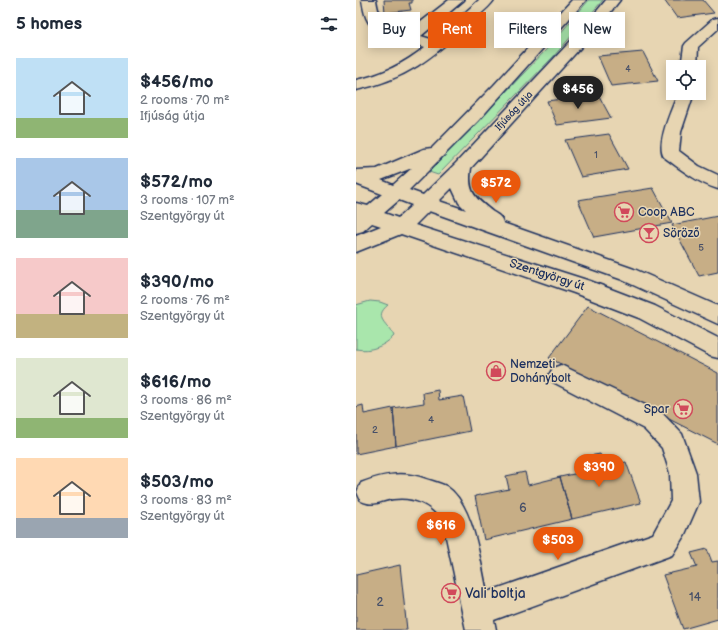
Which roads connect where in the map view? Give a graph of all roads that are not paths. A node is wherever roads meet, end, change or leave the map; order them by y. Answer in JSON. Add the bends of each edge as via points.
{"nodes":[{"id":1,"x":369,"y":0,"type":"edge"},
{"id":2,"x":457,"y":0,"type":"edge"},
{"id":3,"x":487,"y":0,"type":"edge"},
{"id":4,"x":579,"y":0,"type":"edge"},
{"id":5,"x":613,"y":0,"type":"edge"},
{"id":6,"x":371,"y":12,"type":"edge"},
{"id":7,"x":473,"y":12,"type":"edge"},
{"id":8,"x":718,"y":22,"type":"edge"},
{"id":9,"x":420,"y":30,"type":"edge"},
{"id":10,"x":431,"y":48,"type":"edge"},
{"id":11,"x":690,"y":60,"type":"edge"},
{"id":12,"x":356,"y":85,"type":"edge"},
{"id":13,"x":683,"y":100,"type":"edge"},
{"id":14,"x":446,"y":146,"type":"junction"},
{"id":15,"x":462,"y":167,"type":"junction"},
{"id":16,"x":356,"y":177,"type":"edge"},
{"id":17,"x":718,"y":183,"type":"edge"},
{"id":18,"x":396,"y":193,"type":"junction"},
{"id":19,"x":426,"y":203,"type":"junction"},
{"id":20,"x":361,"y":217,"type":"edge"},
{"id":21,"x":401,"y":227,"type":"junction"},
{"id":22,"x":508,"y":232,"type":"junction"},
{"id":23,"x":356,"y":245,"type":"edge"},
{"id":24,"x":718,"y":315,"type":"edge"},
{"id":25,"x":718,"y":349,"type":"edge"},
{"id":26,"x":561,"y":375,"type":"dead end"},
{"id":27,"x":370,"y":492,"type":"dead end"},
{"id":28,"x":479,"y":620,"type":"edge"}],
"edges":[{"from":1,"to":6,"type":"street"},
{"from":2,"to":9,"type":"street"},
{"from":3,"to":7,"type":"street"},
{"from":4,"to":14,"type":"street"},
{"from":5,"to":15,"type":"street","name":"Ifjúság útja","via":[[588,31]]},
{"from":8,"to":11,"type":"street","via":[[691,46]]},
{"from":10,"to":12,"type":"street","via":[[405,68]]},
{"from":13,"to":17,"type":"street","via":[[672,132],[670,153],[693,170]]},
{"from":14,"to":16,"type":"street","via":[[380,175]]},
{"from":14,"to":18,"type":"street"},
{"from":15,"to":19,"type":"street","name":"Ifjúság útja"},
{"from":15,"to":22,"type":"street","via":[[461,189],[466,199]]},
{"from":16,"to":18,"type":"street"},
{"from":18,"to":19,"type":"street"},
{"from":18,"to":20,"type":"street"},
{"from":19,"to":21,"type":"street","name":"Ifjúság útja"},
{"from":19,"to":22,"type":"street"},
{"from":20,"to":21,"type":"street","name":"Szentgyörgy út"},
{"from":21,"to":23,"type":"street"},
{"from":21,"to":25,"type":"street","name":"Szentgyörgy út","via":[[582,287],[647,312]]},
{"from":22,"to":24,"type":"street","via":[[627,274]]},
{"from":26,"to":28,"type":"street","via":[[654,421],[673,442],[683,473],[685,502],[662,545]]},
{"from":27,"to":28,"type":"street","via":[[394,486],[413,487],[436,495],[449,507],[456,520]]}]}
